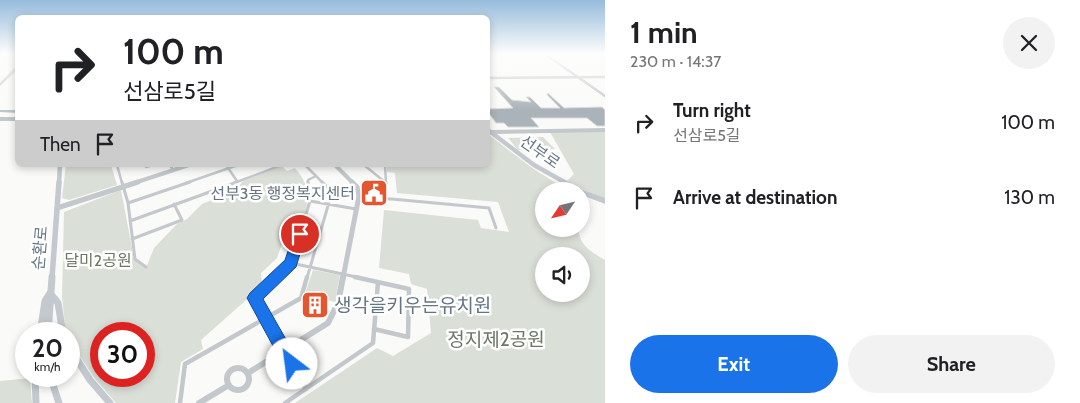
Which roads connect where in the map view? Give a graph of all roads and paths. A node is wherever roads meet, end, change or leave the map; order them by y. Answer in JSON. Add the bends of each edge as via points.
{"nodes":[{"id":1,"x":11,"y":73,"type":"edge"},
{"id":2,"x":572,"y":73,"type":"edge"},
{"id":3,"x":578,"y":77,"type":"junction"},
{"id":4,"x":605,"y":77,"type":"edge"},
{"id":5,"x":490,"y":78,"type":"edge"},
{"id":6,"x":1,"y":82,"type":"edge"},
{"id":7,"x":605,"y":96,"type":"edge"},
{"id":8,"x":0,"y":118,"type":"edge"},
{"id":9,"x":15,"y":119,"type":"edge"},
{"id":10,"x":605,"y":130,"type":"edge"},
{"id":11,"x":490,"y":131,"type":"edge"},
{"id":12,"x":60,"y":167,"type":"edge"},
{"id":13,"x":118,"y":167,"type":"edge"},
{"id":14,"x":171,"y":167,"type":"edge"},
{"id":15,"x":183,"y":167,"type":"edge"},
{"id":16,"x":227,"y":167,"type":"edge"},
{"id":17,"x":276,"y":167,"type":"edge"},
{"id":18,"x":307,"y":167,"type":"edge"},
{"id":19,"x":337,"y":167,"type":"edge"},
{"id":20,"x":366,"y":167,"type":"edge"},
{"id":21,"x":385,"y":167,"type":"edge"},
{"id":22,"x":173,"y":170,"type":"junction"},
{"id":23,"x":316,"y":176,"type":"junction"},
{"id":24,"x":237,"y":181,"type":"junction"},
{"id":25,"x":564,"y":182,"type":"edge"},
{"id":26,"x":386,"y":183,"type":"junction"},
{"id":27,"x":124,"y":186,"type":"junction"},
{"id":28,"x":590,"y":195,"type":"edge"},
{"id":29,"x":359,"y":196,"type":"junction"},
{"id":30,"x":386,"y":199,"type":"junction"},
{"id":31,"x":310,"y":201,"type":"junction"},
{"id":32,"x":605,"y":201,"type":"edge"},
{"id":33,"x":128,"y":203,"type":"junction"},
{"id":34,"x":174,"y":204,"type":"junction"},
{"id":35,"x":328,"y":204,"type":"junction"},
{"id":36,"x":57,"y":208,"type":"junction"},
{"id":37,"x":356,"y":209,"type":"junction"},
{"id":38,"x":130,"y":220,"type":"junction"},
{"id":39,"x":496,"y":228,"type":"dead end"},
{"id":40,"x":132,"y":239,"type":"junction"},
{"id":41,"x":291,"y":263,"type":"junction"},
{"id":42,"x":146,"y":267,"type":"dead end"},
{"id":43,"x":310,"y":267,"type":"junction"},
{"id":44,"x":344,"y":275,"type":"junction"},
{"id":45,"x":378,"y":282,"type":"junction"},
{"id":46,"x":50,"y":293,"type":"junction"},
{"id":47,"x":266,"y":319,"type":"junction"},
{"id":48,"x":42,"y":322,"type":"edge"},
{"id":49,"x":49,"y":322,"type":"edge"},
{"id":50,"x":61,"y":322,"type":"edge"},
{"id":51,"x":374,"y":329,"type":"junction"},
{"id":52,"x":284,"y":351,"type":"junction"},
{"id":53,"x":80,"y":364,"type":"edge"},
{"id":54,"x":248,"y":373,"type":"junction"},
{"id":55,"x":228,"y":385,"type":"junction"},
{"id":56,"x":36,"y":387,"type":"edge"},
{"id":57,"x":54,"y":387,"type":"edge"},
{"id":58,"x":306,"y":389,"type":"junction"},
{"id":59,"x":36,"y":403,"type":"edge"},
{"id":60,"x":60,"y":403,"type":"edge"},
{"id":61,"x":110,"y":403,"type":"edge"},
{"id":62,"x":180,"y":403,"type":"edge"},
{"id":63,"x":199,"y":403,"type":"edge"},
{"id":64,"x":285,"y":403,"type":"edge"}],
"edges":[{"from":1,"to":6,"type":"highway"},
{"from":2,"to":3,"type":"street"},
{"from":3,"to":4,"type":"street"},
{"from":3,"to":5,"type":"street"},
{"from":3,"to":7,"type":"street"},
{"from":8,"to":9,"type":"street"},
{"from":10,"to":11,"type":"street"},
{"from":11,"to":25,"type":"main road","name":"선부로","via":[[534,165]]},
{"from":12,"to":36,"type":"main road","name":"순환로"},
{"from":13,"to":27,"type":"street"},
{"from":14,"to":22,"type":"street"},
{"from":15,"to":22,"type":"street"},
{"from":16,"to":24,"type":"street"},
{"from":16,"to":33,"type":"street"},
{"from":17,"to":24,"type":"street"},
{"from":18,"to":23,"type":"street"},
{"from":19,"to":29,"type":"street","via":[[357,187]]},
{"from":20,"to":26,"type":"street"},
{"from":21,"to":26,"type":"street"},
{"from":22,"to":27,"type":"street"},
{"from":23,"to":31,"type":"street","via":[[308,180]]},
{"from":23,"to":35,"type":"street","via":[[332,192]]},
{"from":24,"to":34,"type":"street"},
{"from":26,"to":30,"type":"street"},
{"from":27,"to":33,"type":"street"},
{"from":27,"to":36,"type":"street"},
{"from":28,"to":32,"type":"main road","name":"선부로"},
{"from":29,"to":30,"type":"street"},
{"from":29,"to":37,"type":"street"},
{"from":30,"to":39,"type":"street","via":[[489,208]]},
{"from":31,"to":35,"type":"street"},
{"from":31,"to":41,"type":"street"},
{"from":33,"to":38,"type":"street"},
{"from":34,"to":38,"type":"street"},
{"from":34,"to":40,"type":"street","via":[[182,220]]},
{"from":35,"to":37,"type":"street"},
{"from":35,"to":43,"type":"street"},
{"from":36,"to":46,"type":"main road","name":"순환로"},
{"from":37,"to":44,"type":"street"},
{"from":38,"to":40,"type":"street"},
{"from":40,"to":42,"type":"street","via":[[135,259]]},
{"from":41,"to":43,"type":"street"},
{"from":41,"to":47,"type":"street","via":[[255,298]]},
{"from":43,"to":44,"type":"street"},
{"from":43,"to":47,"type":"street","via":[[301,298]]},
{"from":44,"to":45,"type":"street"},
{"from":44,"to":52,"type":"street","via":[[338,303],[328,324]]},
{"from":45,"to":51,"type":"street"},
{"from":45,"to":51,"type":"street","via":[[409,289],[408,337]]},
{"from":46,"to":48,"type":"main road","via":[[45,301]]},
{"from":46,"to":49,"type":"main road","name":"순환로"},
{"from":46,"to":50,"type":"main road","via":[[58,303]]},
{"from":47,"to":52,"type":"street"},
{"from":47,"to":62,"type":"street","via":[[185,364]]},
{"from":51,"to":58,"type":"street","via":[[373,343]]},
{"from":52,"to":54,"type":"street"},
{"from":52,"to":58,"type":"street"},
{"from":53,"to":61,"type":"main road"},
{"from":54,"to":55,"type":"street","via":[[246,384],[241,389]]},
{"from":54,"to":55,"type":"street","via":[[240,368],[234,369]]},
{"from":55,"to":63,"type":"street"},
{"from":56,"to":59,"type":"main road"},
{"from":57,"to":60,"type":"main road"},
{"from":58,"to":64,"type":"street"}]}
